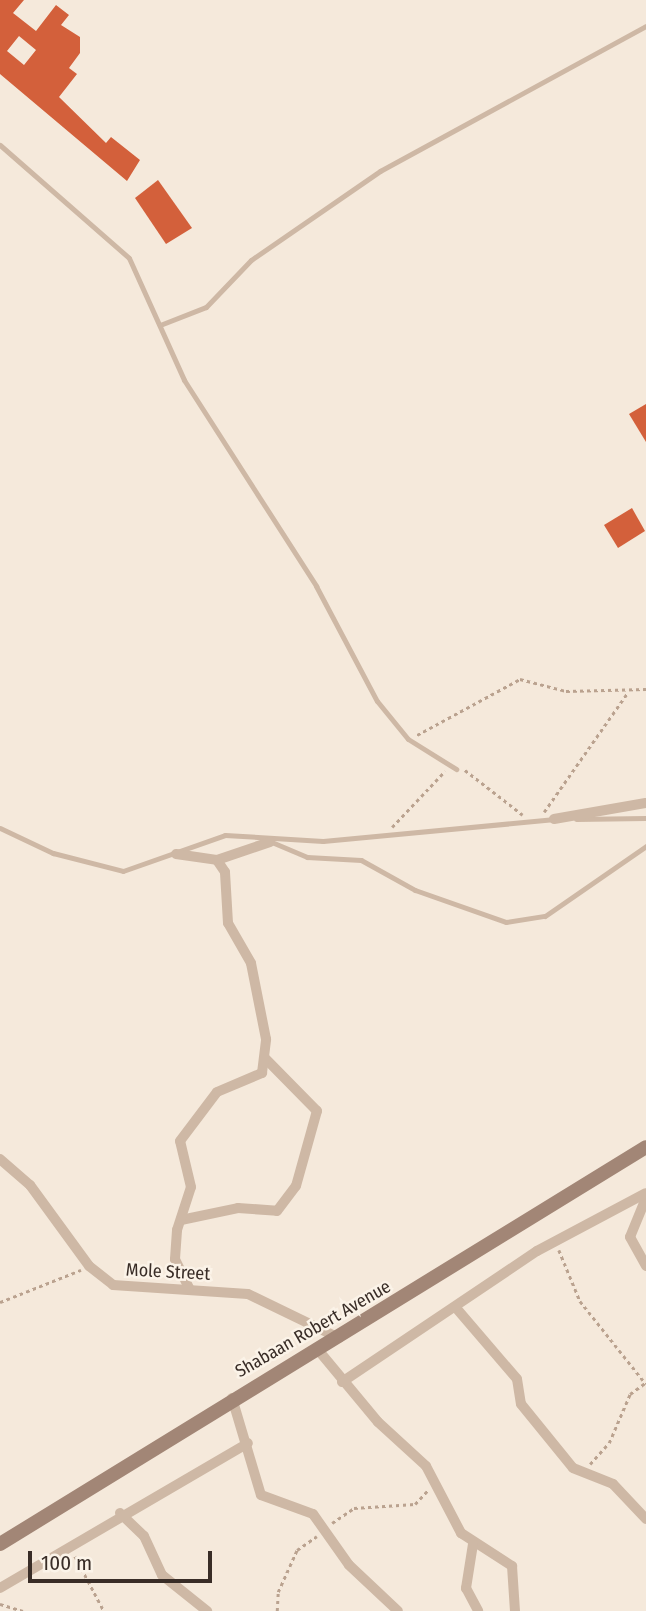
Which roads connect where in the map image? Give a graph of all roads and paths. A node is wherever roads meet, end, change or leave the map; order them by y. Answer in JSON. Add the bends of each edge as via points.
{"nodes":[{"id":1,"x":646,"y":26,"type":"edge"},
{"id":2,"x":0,"y":145,"type":"edge"},
{"id":3,"x":160,"y":325,"type":"junction"},
{"id":4,"x":646,"y":689,"type":"edge"},
{"id":5,"x":629,"y":691,"type":"junction"},
{"id":6,"x":408,"y":739,"type":"junction"},
{"id":7,"x":456,"y":769,"type":"junction"},
{"id":8,"x":646,"y":803,"type":"edge"},
{"id":9,"x":646,"y":818,"type":"edge"},
{"id":10,"x":528,"y":819,"type":"junction"},
{"id":11,"x":542,"y":819,"type":"junction"},
{"id":12,"x":554,"y":819,"type":"junction"},
{"id":13,"x":0,"y":828,"type":"edge"},
{"id":14,"x":386,"y":833,"type":"junction"},
{"id":15,"x":272,"y":842,"type":"junction"},
{"id":16,"x":646,"y":846,"type":"edge"},
{"id":17,"x":176,"y":854,"type":"junction"},
{"id":18,"x":217,"y":860,"type":"junction"},
{"id":19,"x":264,"y":1057,"type":"junction"},
{"id":20,"x":646,"y":1147,"type":"edge"},
{"id":21,"x":0,"y":1160,"type":"edge"},
{"id":22,"x":646,"y":1193,"type":"edge"},
{"id":23,"x":646,"y":1198,"type":"edge"},
{"id":24,"x":181,"y":1220,"type":"junction"},
{"id":25,"x":556,"y":1240,"type":"junction"},
{"id":26,"x":89,"y":1266,"type":"junction"},
{"id":27,"x":646,"y":1266,"type":"edge"},
{"id":28,"x":189,"y":1288,"type":"junction"},
{"id":29,"x":0,"y":1302,"type":"edge"},
{"id":30,"x":457,"y":1310,"type":"junction"},
{"id":31,"x":340,"y":1338,"type":"junction"},
{"id":32,"x":319,"y":1351,"type":"junction"},
{"id":33,"x":342,"y":1382,"type":"junction"},
{"id":34,"x":646,"y":1383,"type":"edge"},
{"id":35,"x":232,"y":1398,"type":"junction"},
{"id":36,"x":248,"y":1443,"type":"junction"},
{"id":37,"x":578,"y":1472,"type":"junction"},
{"id":38,"x":435,"y":1480,"type":"junction"},
{"id":39,"x":120,"y":1513,"type":"junction"},
{"id":40,"x":646,"y":1519,"type":"edge"},
{"id":41,"x":327,"y":1530,"type":"junction"},
{"id":42,"x":0,"y":1544,"type":"edge"},
{"id":43,"x":69,"y":1544,"type":"junction"},
{"id":44,"x":473,"y":1544,"type":"junction"},
{"id":45,"x":0,"y":1587,"type":"edge"},
{"id":46,"x":0,"y":1604,"type":"edge"},
{"id":47,"x":476,"y":1608,"type":"edge"},
{"id":48,"x":23,"y":1611,"type":"edge"},
{"id":49,"x":104,"y":1611,"type":"edge"},
{"id":50,"x":207,"y":1611,"type":"edge"},
{"id":51,"x":278,"y":1611,"type":"edge"},
{"id":52,"x":398,"y":1611,"type":"edge"},
{"id":53,"x":488,"y":1611,"type":"edge"},
{"id":54,"x":515,"y":1611,"type":"edge"}],
"edges":[{"from":1,"to":3,"type":"lane","via":[[380,171],[251,260],[206,307]]},
{"from":2,"to":3,"type":"lane","via":[[128,258]]},
{"from":3,"to":6,"type":"lane","via":[[184,380],[316,586],[377,701]]},
{"from":4,"to":5,"type":"path"},
{"from":5,"to":6,"type":"path","via":[[566,691],[520,680]]},
{"from":5,"to":11,"type":"path","via":[[554,791]]},
{"from":6,"to":7,"type":"lane"},
{"from":7,"to":10,"type":"path","via":[[488,783]]},
{"from":7,"to":14,"type":"path","via":[[428,783]]},
{"from":8,"to":12,"type":"street"},
{"from":9,"to":12,"type":"lane"},
{"from":10,"to":11,"type":"lane"},
{"from":10,"to":14,"type":"lane"},
{"from":11,"to":12,"type":"lane"},
{"from":13,"to":17,"type":"lane","via":[[110,871]]},
{"from":14,"to":15,"type":"lane"},
{"from":15,"to":16,"type":"lane","via":[[307,857],[361,860],[415,890],[506,922],[545,916]]},
{"from":15,"to":17,"type":"lane","via":[[225,835]]},
{"from":15,"to":18,"type":"street"},
{"from":17,"to":18,"type":"street"},
{"from":18,"to":19,"type":"street","via":[[225,872],[228,923],[251,963],[262,1006]]},
{"from":19,"to":24,"type":"street","via":[[258,1077],[217,1092],[182,1137],[191,1187]]},
{"from":19,"to":24,"type":"street","via":[[317,1110],[300,1178],[277,1211],[239,1208]]},
{"from":20,"to":31,"type":"street","name":"Shabaan Robert Avenue"},
{"from":21,"to":26,"type":"street","name":"Mole Street","via":[[30,1185]]},
{"from":22,"to":25,"type":"street"},
{"from":23,"to":27,"type":"street","via":[[630,1237]]},
{"from":24,"to":28,"type":"street","via":[[175,1259]]},
{"from":25,"to":30,"type":"street"},
{"from":25,"to":34,"type":"path","via":[[580,1301]]},
{"from":26,"to":28,"type":"street","name":"Mole Street","via":[[124,1288]]},
{"from":26,"to":29,"type":"path"},
{"from":28,"to":31,"type":"street","name":"Mole Street","via":[[248,1294]]},
{"from":30,"to":33,"type":"street"},
{"from":30,"to":37,"type":"street","via":[[517,1379],[521,1404]]},
{"from":31,"to":32,"type":"street","name":"Shabaan Robert Avenue"},
{"from":32,"to":33,"type":"street"},
{"from":32,"to":35,"type":"street","name":"Shabaan Robert Avenue"},
{"from":33,"to":38,"type":"street"},
{"from":34,"to":37,"type":"path","via":[[630,1394],[604,1451]]},
{"from":35,"to":36,"type":"street"},
{"from":35,"to":42,"type":"street","name":"Shabaan Robert Avenue"},
{"from":36,"to":39,"type":"street"},
{"from":36,"to":41,"type":"street","via":[[261,1495],[304,1508]]},
{"from":37,"to":40,"type":"street","via":[[613,1484]]},
{"from":38,"to":41,"type":"path","via":[[415,1504],[354,1508]]},
{"from":38,"to":44,"type":"street","via":[[453,1521]]},
{"from":39,"to":43,"type":"street"},
{"from":39,"to":50,"type":"street","via":[[144,1536],[162,1575]]},
{"from":41,"to":51,"type":"path","via":[[297,1550],[278,1592]]},
{"from":41,"to":52,"type":"street","via":[[349,1565]]},
{"from":43,"to":45,"type":"street"},
{"from":43,"to":49,"type":"path"},
{"from":44,"to":47,"type":"street","via":[[466,1588]]},
{"from":44,"to":54,"type":"street","via":[[512,1566]]},
{"from":46,"to":48,"type":"path"},
{"from":47,"to":53,"type":"street"}]}
